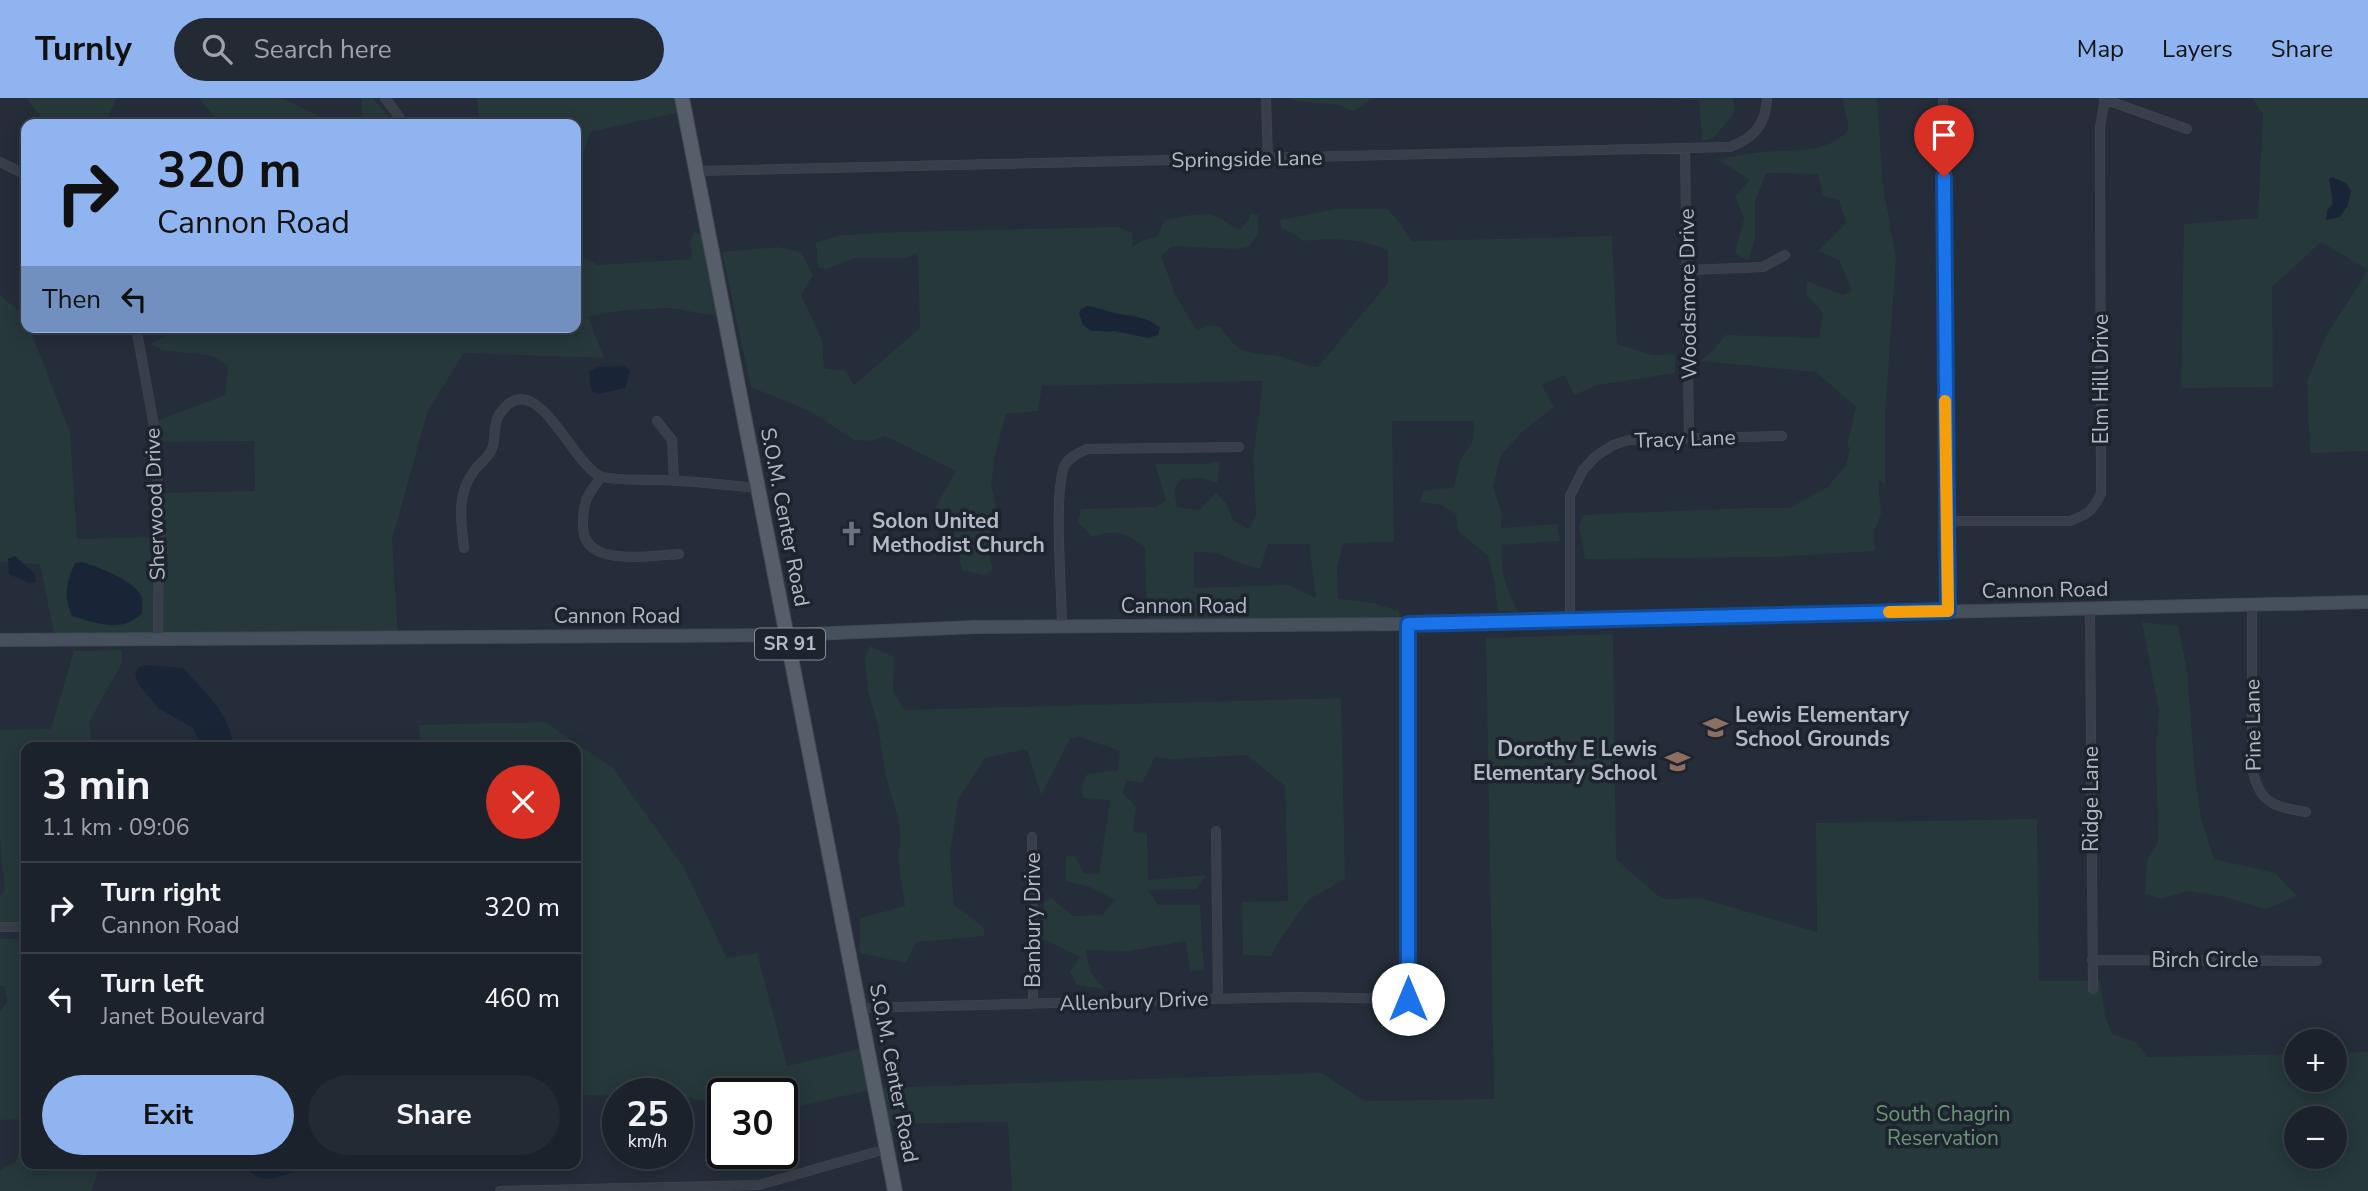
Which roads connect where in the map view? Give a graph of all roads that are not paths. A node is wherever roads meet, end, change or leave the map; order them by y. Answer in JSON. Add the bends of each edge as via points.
{"nodes":[{"id":1,"x":385,"y":98,"type":"edge"},
{"id":2,"x":682,"y":98,"type":"edge"},
{"id":3,"x":1266,"y":98,"type":"edge"},
{"id":4,"x":1767,"y":98,"type":"edge"},
{"id":5,"x":1943,"y":98,"type":"edge"},
{"id":6,"x":2104,"y":99,"type":"edge"},
{"id":7,"x":400,"y":119,"type":"edge"},
{"id":8,"x":2188,"y":129,"type":"dead end"},
{"id":9,"x":1685,"y":149,"type":"junction"},
{"id":10,"x":1268,"y":159,"type":"junction"},
{"id":11,"x":0,"y":162,"type":"edge"},
{"id":12,"x":697,"y":171,"type":"junction"},
{"id":13,"x":21,"y":172,"type":"edge"},
{"id":14,"x":1785,"y":255,"type":"dead end"},
{"id":15,"x":1688,"y":270,"type":"junction"},
{"id":16,"x":137,"y":333,"type":"edge"},
{"id":17,"x":656,"y":421,"type":"dead end"},
{"id":18,"x":1782,"y":436,"type":"dead end"},
{"id":19,"x":1689,"y":438,"type":"junction"},
{"id":20,"x":1239,"y":447,"type":"dead end"},
{"id":21,"x":601,"y":477,"type":"junction"},
{"id":22,"x":674,"y":480,"type":"junction"},
{"id":23,"x":758,"y":488,"type":"junction"},
{"id":24,"x":1946,"y":521,"type":"junction"},
{"id":25,"x":464,"y":548,"type":"dead end"},
{"id":26,"x":679,"y":554,"type":"dead end"},
{"id":27,"x":2368,"y":602,"type":"edge"},
{"id":28,"x":2252,"y":604,"type":"junction"},
{"id":29,"x":2090,"y":610,"type":"junction"},
{"id":30,"x":1948,"y":611,"type":"junction"},
{"id":31,"x":1570,"y":619,"type":"junction"},
{"id":32,"x":1408,"y":624,"type":"junction"},
{"id":33,"x":1062,"y":626,"type":"junction"},
{"id":34,"x":788,"y":635,"type":"junction"},
{"id":35,"x":0,"y":640,"type":"edge"},
{"id":36,"x":158,"y":640,"type":"junction"},
{"id":37,"x":2306,"y":812,"type":"dead end"},
{"id":38,"x":1216,"y":831,"type":"dead end"},
{"id":39,"x":1032,"y":836,"type":"dead end"},
{"id":40,"x":0,"y":927,"type":"edge"},
{"id":41,"x":21,"y":927,"type":"edge"},
{"id":42,"x":2092,"y":960,"type":"junction"},
{"id":43,"x":2317,"y":961,"type":"dead end"},
{"id":44,"x":2093,"y":989,"type":"dead end"},
{"id":45,"x":1218,"y":999,"type":"junction"},
{"id":46,"x":1033,"y":1004,"type":"junction"},
{"id":47,"x":860,"y":1009,"type":"junction"},
{"id":48,"x":886,"y":1149,"type":"junction"},
{"id":49,"x":500,"y":1191,"type":"edge"},
{"id":50,"x":895,"y":1191,"type":"edge"}],
"edges":[{"from":1,"to":7,"type":"street"},
{"from":2,"to":12,"type":"main road","name":"S.O.M. Center Road","number":"SR 91"},
{"from":3,"to":10,"type":"street"},
{"from":4,"to":9,"type":"street","name":"Springside Lane","via":[[1766,113],[1751,137],[1730,147]]},
{"from":5,"to":24,"type":"street"},
{"from":6,"to":8,"type":"street"},
{"from":6,"to":24,"type":"street","name":"Elm Hill Drive","via":[[2100,127],[2101,493],[2084,517],[2069,521]]},
{"from":9,"to":10,"type":"street","name":"Springside Lane"},
{"from":9,"to":15,"type":"street","name":"Woodsmore Drive"},
{"from":10,"to":12,"type":"street","name":"Springside Lane"},
{"from":11,"to":13,"type":"street"},
{"from":12,"to":23,"type":"main road","name":"S.O.M. Center Road","number":"SR 91"},
{"from":14,"to":15,"type":"street","via":[[1763,267]]},
{"from":15,"to":19,"type":"street","name":"Woodsmore Drive"},
{"from":16,"to":36,"type":"street","name":"Sherwood Drive","via":[[156,437]]},
{"from":17,"to":22,"type":"street","via":[[672,440]]},
{"from":18,"to":19,"type":"street","name":"Tracy Lane"},
{"from":19,"to":31,"type":"street","name":"Tracy Lane","via":[[1614,444],[1583,470],[1570,496]]},
{"from":20,"to":33,"type":"street","via":[[1087,449],[1074,455],[1065,465],[1059,488]]},
{"from":21,"to":22,"type":"street"},
{"from":21,"to":25,"type":"street","via":[[585,464],[545,411],[534,403],[513,402],[496,419],[490,453],[463,489]]},
{"from":21,"to":26,"type":"street","via":[[585,499],[583,536],[589,546],[613,556]]},
{"from":22,"to":23,"type":"street"},
{"from":23,"to":34,"type":"main road","name":"S.O.M. Center Road","number":"SR 91"},
{"from":24,"to":30,"type":"street"},
{"from":27,"to":28,"type":"main road","name":"Cannon Road"},
{"from":28,"to":29,"type":"main road","name":"Cannon Road"},
{"from":28,"to":37,"type":"street","name":"Pine Lane","via":[[2255,787],[2268,801]]},
{"from":29,"to":30,"type":"main road","name":"Cannon Road"},
{"from":29,"to":42,"type":"street","name":"Ridge Lane"},
{"from":30,"to":31,"type":"main road","name":"Cannon Road"},
{"from":31,"to":32,"type":"main road","name":"Cannon Road"},
{"from":32,"to":33,"type":"main road","name":"Cannon Road"},
{"from":32,"to":45,"type":"street","name":"Allenbury Drive","via":[[1408,999]]},
{"from":33,"to":34,"type":"main road","name":"Cannon Road"},
{"from":34,"to":36,"type":"main road","name":"Cannon Road"},
{"from":34,"to":47,"type":"main road","name":"S.O.M. Center Road","number":"SR 91"},
{"from":35,"to":36,"type":"main road","name":"Cannon Road"},
{"from":38,"to":45,"type":"street"},
{"from":39,"to":46,"type":"street","name":"Banbury Drive"},
{"from":40,"to":41,"type":"street"},
{"from":42,"to":43,"type":"street","name":"Birch Circle"},
{"from":42,"to":44,"type":"street","name":"Ridge Lane"},
{"from":45,"to":46,"type":"street","name":"Allenbury Drive"},
{"from":46,"to":47,"type":"street","name":"Allenbury Drive"},
{"from":47,"to":48,"type":"main road","name":"S.O.M. Center Road","number":"SR 91"},
{"from":48,"to":49,"type":"street","via":[[759,1185]]},
{"from":48,"to":50,"type":"main road","name":"S.O.M. Center Road","number":"SR 91"}]}
